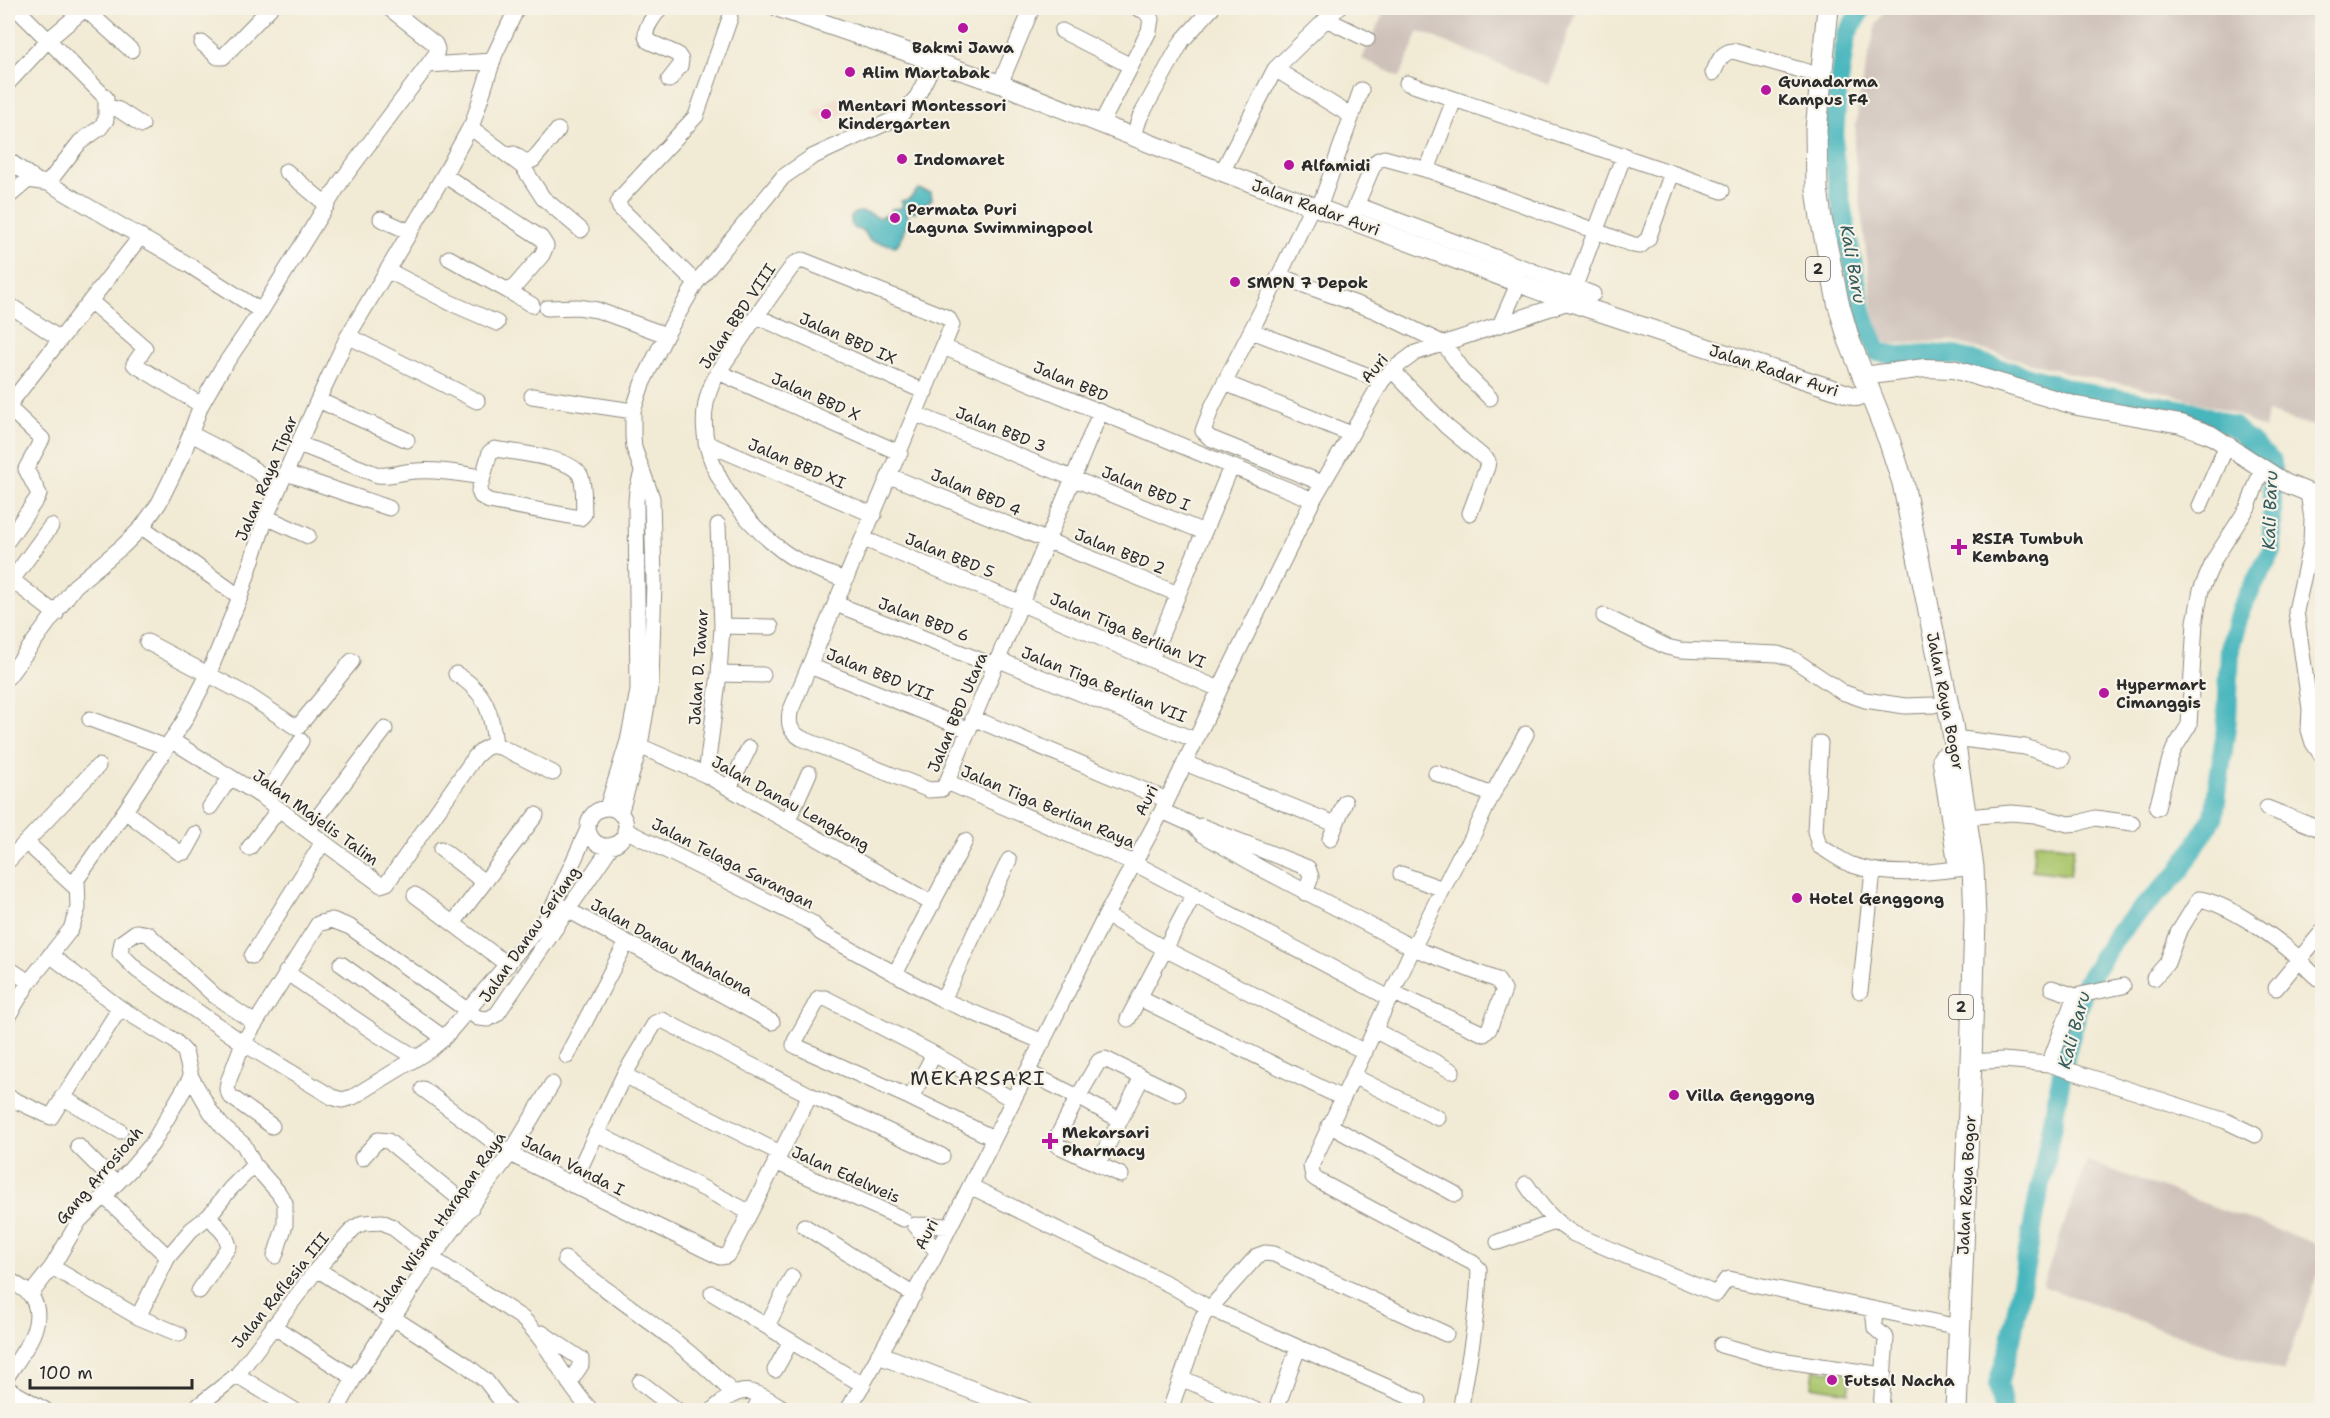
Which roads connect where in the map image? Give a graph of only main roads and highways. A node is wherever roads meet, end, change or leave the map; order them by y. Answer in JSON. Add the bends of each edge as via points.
{"nodes":[{"id":1,"x":779,"y":8,"type":"edge"},
{"id":2,"x":1814,"y":8,"type":"edge"},
{"id":3,"x":1828,"y":8,"type":"edge"},
{"id":4,"x":1863,"y":376,"type":"junction"},
{"id":5,"x":1857,"y":397,"type":"junction"},
{"id":6,"x":2315,"y":496,"type":"edge"},
{"id":7,"x":1914,"y":567,"type":"junction"},
{"id":8,"x":1966,"y":868,"type":"junction"},
{"id":9,"x":880,"y":1355,"type":"road end"},
{"id":10,"x":1024,"y":1410,"type":"edge"},
{"id":11,"x":1945,"y":1410,"type":"edge"},
{"id":12,"x":1956,"y":1410,"type":"edge"}],
"edges":[{"from":1,"to":5,"type":"main road","name":"Jalan Radar Auri","via":[[1000,84],[1315,207],[1354,213],[1519,282],[1572,294]]},
{"from":2,"to":5,"type":"highway","name":"Jalan Raya Bogor","number":"2","via":[[1803,147],[1811,232],[1832,328]]},
{"from":3,"to":4,"type":"highway","name":"Jalan Raya Bogor","number":"2","via":[[1816,130],[1817,189],[1839,302]]},
{"from":4,"to":6,"type":"main road","via":[[1925,368],[1953,369],[2077,406],[2181,424],[2211,435],[2286,483]]},
{"from":4,"to":7,"type":"highway","name":"Jalan Raya Bogor","number":"2","via":[[1898,466]]},
{"from":5,"to":7,"type":"highway","name":"Jalan Raya Bogor","number":"2","via":[[1881,455]]},
{"from":7,"to":8,"type":"highway","name":"Jalan Raya Bogor","number":"2","via":[[1934,705]]},
{"from":7,"to":8,"type":"highway","name":"Jalan Raya Bogor","number":"2","via":[[1954,738],[1967,817]]},
{"from":8,"to":11,"type":"highway","name":"Jalan Raya Bogor","number":"2"},
{"from":8,"to":12,"type":"highway","name":"Jalan Raya Bogor","number":"2","via":[[1975,918]]},
{"from":9,"to":10,"type":"main road"}]}
